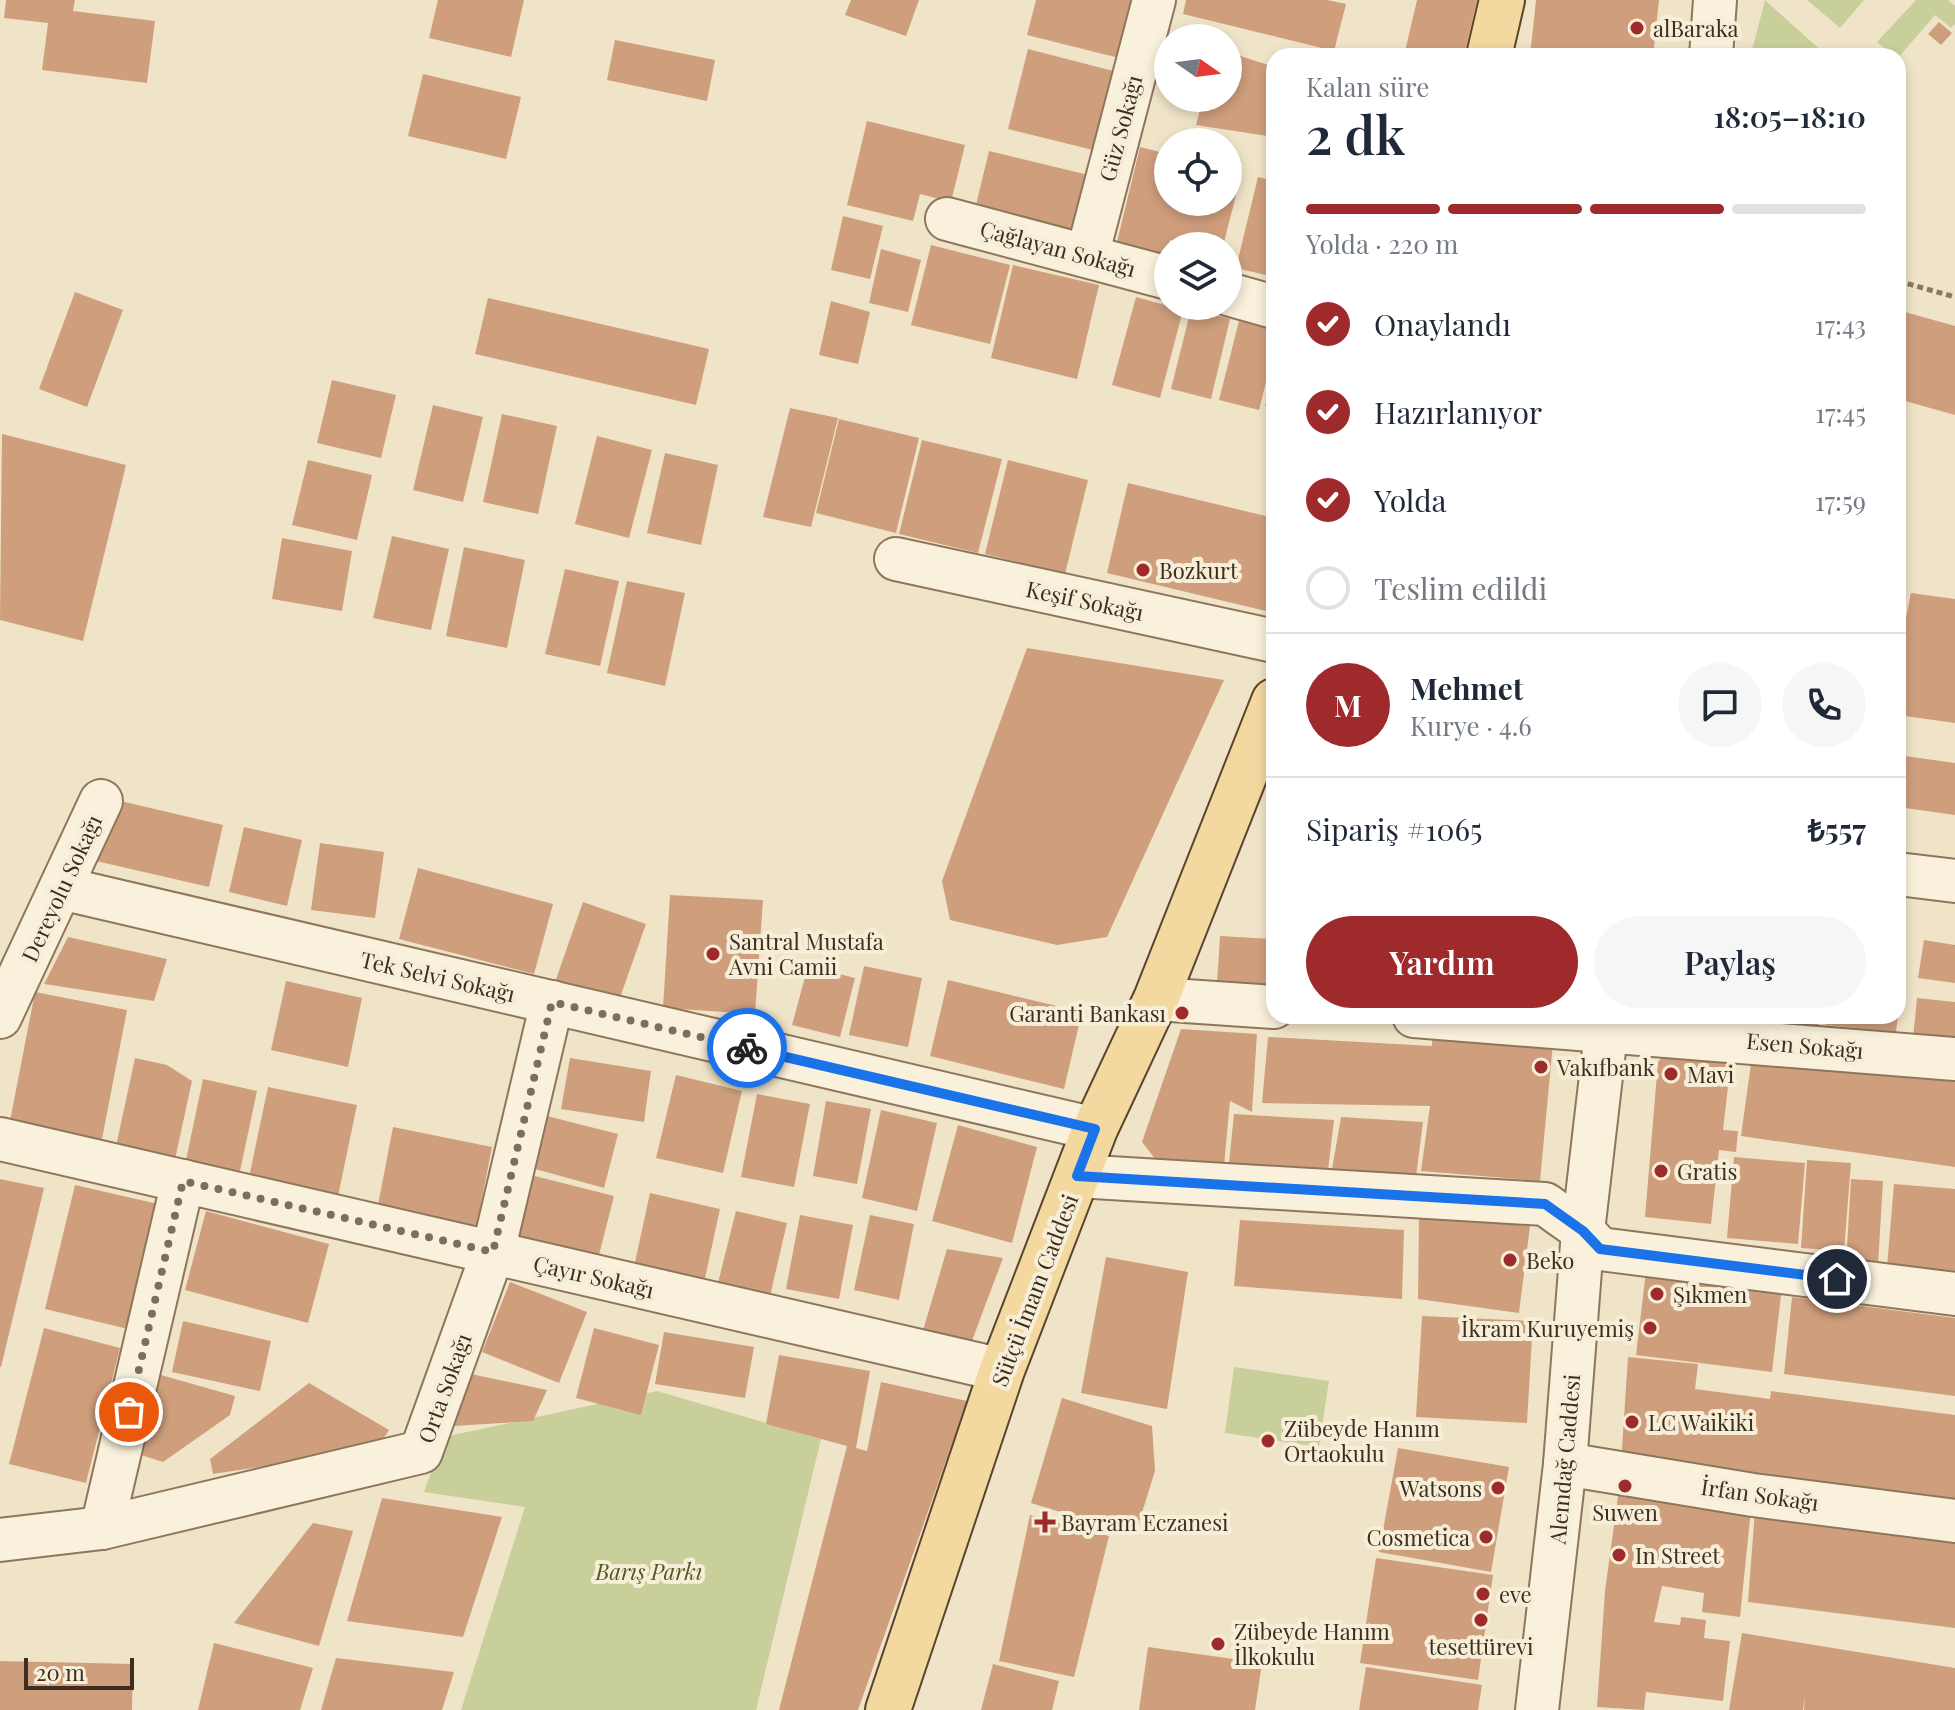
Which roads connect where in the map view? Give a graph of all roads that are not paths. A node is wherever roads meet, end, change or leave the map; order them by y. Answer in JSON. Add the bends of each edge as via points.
{"nodes":[{"id":1,"x":1154,"y":0,"type":"edge"},
{"id":2,"x":1502,"y":0,"type":"edge"},
{"id":3,"x":1715,"y":0,"type":"edge"},
{"id":4,"x":1491,"y":48,"type":"edge"},
{"id":5,"x":1712,"y":48,"type":"edge"},
{"id":6,"x":947,"y":219,"type":"dead end"},
{"id":7,"x":1087,"y":256,"type":"junction"},
{"id":8,"x":1154,"y":274,"type":"edge"},
{"id":9,"x":1242,"y":298,"type":"edge"},
{"id":10,"x":1266,"y":305,"type":"edge"},
{"id":11,"x":896,"y":559,"type":"dead end"},
{"id":12,"x":1266,"y":639,"type":"edge"},
{"id":13,"x":1266,"y":721,"type":"edge"},
{"id":14,"x":101,"y":801,"type":"dead end"},
{"id":15,"x":1906,"y":875,"type":"edge"},
{"id":16,"x":1955,"y":881,"type":"edge"},
{"id":17,"x":61,"y":888,"type":"junction"},
{"id":18,"x":1156,"y":999,"type":"junction"},
{"id":19,"x":552,"y":1002,"type":"junction"},
{"id":20,"x":1266,"y":1006,"type":"edge"},
{"id":21,"x":0,"y":1017,"type":"edge"},
{"id":22,"x":1607,"y":1024,"type":"edge"},
{"id":23,"x":1626,"y":1024,"type":"edge"},
{"id":24,"x":1955,"y":1059,"type":"edge"},
{"id":25,"x":1095,"y":1129,"type":"junction"},
{"id":26,"x":0,"y":1139,"type":"edge"},
{"id":27,"x":1077,"y":1176,"type":"junction"},
{"id":28,"x":183,"y":1181,"type":"junction"},
{"id":29,"x":1583,"y":1231,"type":"junction"},
{"id":30,"x":493,"y":1252,"type":"junction"},
{"id":31,"x":1955,"y":1294,"type":"edge"},
{"id":32,"x":1002,"y":1370,"type":"junction"},
{"id":33,"x":1565,"y":1464,"type":"junction"},
{"id":34,"x":1955,"y":1521,"type":"edge"},
{"id":35,"x":102,"y":1528,"type":"junction"},
{"id":36,"x":0,"y":1540,"type":"edge"},
{"id":37,"x":888,"y":1710,"type":"edge"},
{"id":38,"x":1537,"y":1710,"type":"edge"}],
"edges":[{"from":1,"to":7,"type":"street","name":"Güz Sokağı"},
{"from":2,"to":4,"type":"main road"},
{"from":3,"to":5,"type":"street"},
{"from":6,"to":7,"type":"street","name":"Çağlayan Sokağı"},
{"from":7,"to":8,"type":"street","name":"Çağlayan Sokağı"},
{"from":9,"to":10,"type":"street"},
{"from":11,"to":12,"type":"street","name":"Keşif Sokağı"},
{"from":13,"to":18,"type":"main road","name":"Sütçü İmam Caddesi"},
{"from":14,"to":17,"type":"street","name":"Dereyolu Sokağı"},
{"from":15,"to":16,"type":"street"},
{"from":17,"to":19,"type":"street","name":"Tek Selvi Sokağı"},
{"from":17,"to":21,"type":"street","name":"Dereyolu Sokağı"},
{"from":18,"to":20,"type":"street"},
{"from":18,"to":25,"type":"main road","name":"Sütçü İmam Caddesi"},
{"from":19,"to":25,"type":"street","name":"Tek Selvi Sokağı"},
{"from":19,"to":30,"type":"street","name":"Orta Sokağı"},
{"from":22,"to":29,"type":"street","name":"Alemdağ Caddesi"},
{"from":23,"to":24,"type":"street","name":"Esen Sokağı"},
{"from":25,"to":27,"type":"main road","name":"Sütçü İmam Caddesi"},
{"from":26,"to":28,"type":"street","name":"Çayır Sokağı"},
{"from":27,"to":29,"type":"street","via":[[1545,1204]]},
{"from":27,"to":32,"type":"main road","name":"Sütçü İmam Caddesi"},
{"from":28,"to":30,"type":"street","name":"Çayır Sokağı"},
{"from":28,"to":35,"type":"street"},
{"from":29,"to":31,"type":"street","via":[[1600,1249]]},
{"from":29,"to":33,"type":"street","name":"Alemdağ Caddesi"},
{"from":30,"to":32,"type":"street","name":"Çayır Sokağı"},
{"from":30,"to":35,"type":"street","name":"Orta Sokağı","via":[[421,1452]]},
{"from":32,"to":37,"type":"main road","name":"Sütçü İmam Caddesi"},
{"from":33,"to":34,"type":"street","name":"İrfan Sokağı"},
{"from":33,"to":38,"type":"street","name":"Alemdağ Caddesi"},
{"from":35,"to":36,"type":"street","name":"Orta Sokağı"}]}
